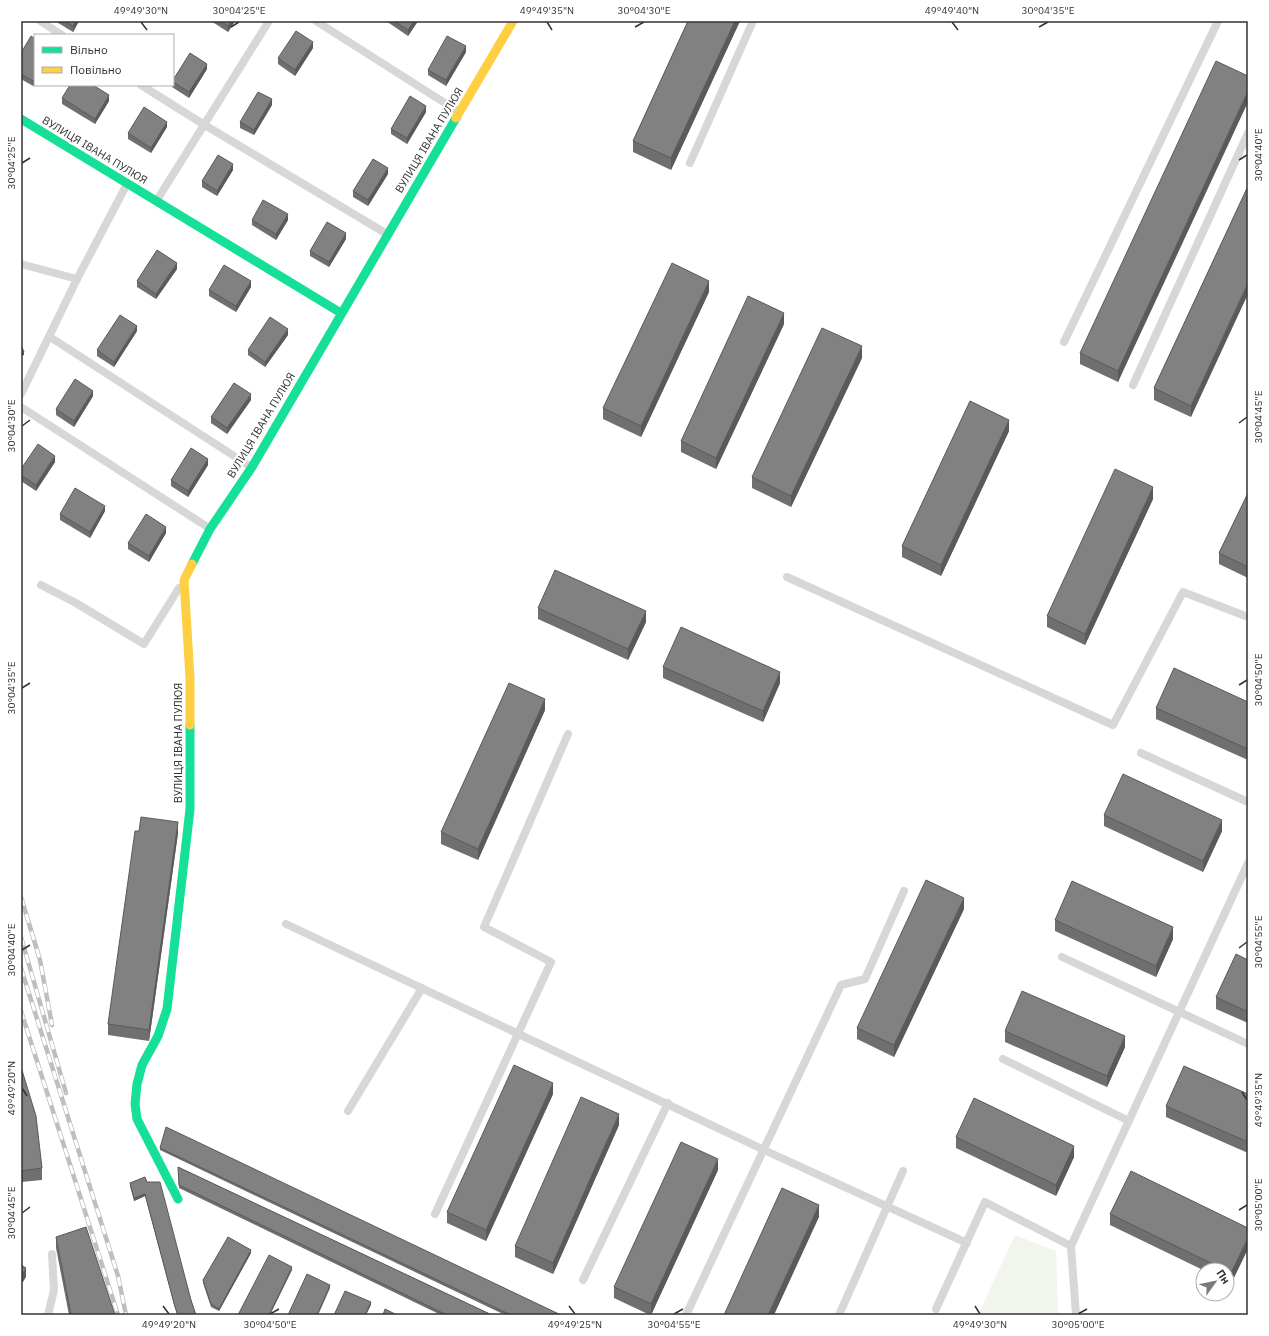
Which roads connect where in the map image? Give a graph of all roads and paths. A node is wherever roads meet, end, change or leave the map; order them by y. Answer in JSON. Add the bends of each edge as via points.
{"nodes":[{"id":1,"x":40,"y":21,"type":"edge"},
{"id":2,"x":269,"y":21,"type":"edge"},
{"id":3,"x":316,"y":21,"type":"edge"},
{"id":4,"x":513,"y":21,"type":"edge"},
{"id":5,"x":753,"y":21,"type":"edge"},
{"id":6,"x":1218,"y":21,"type":"edge"},
{"id":7,"x":60,"y":34,"type":"edge"},
{"id":8,"x":143,"y":86,"type":"edge"},
{"id":9,"x":460,"y":113,"type":"junction"},
{"id":10,"x":21,"y":119,"type":"edge"},
{"id":11,"x":204,"y":124,"type":"junction"},
{"id":12,"x":1248,"y":133,"type":"edge"},
{"id":13,"x":690,"y":163,"type":"dead end"},
{"id":14,"x":127,"y":184,"type":"junction"},
{"id":15,"x":156,"y":201,"type":"junction"},
{"id":16,"x":388,"y":234,"type":"junction"},
{"id":17,"x":21,"y":264,"type":"edge"},
{"id":18,"x":77,"y":279,"type":"junction"},
{"id":19,"x":342,"y":313,"type":"junction"},
{"id":20,"x":50,"y":337,"type":"junction"},
{"id":21,"x":1064,"y":342,"type":"dead end"},
{"id":22,"x":1133,"y":385,"type":"dead end"},
{"id":23,"x":21,"y":394,"type":"edge"},
{"id":24,"x":21,"y":407,"type":"edge"},
{"id":25,"x":252,"y":467,"type":"junction"},
{"id":26,"x":210,"y":529,"type":"junction"},
{"id":27,"x":787,"y":577,"type":"dead end"},
{"id":28,"x":184,"y":580,"type":"junction"},
{"id":29,"x":41,"y":586,"type":"dead end"},
{"id":30,"x":1248,"y":617,"type":"edge"},
{"id":31,"x":568,"y":734,"type":"dead end"},
{"id":32,"x":1141,"y":753,"type":"dead end"},
{"id":33,"x":1248,"y":802,"type":"edge"},
{"id":34,"x":1248,"y":863,"type":"edge"},
{"id":35,"x":904,"y":891,"type":"dead end"},
{"id":36,"x":286,"y":924,"type":"dead end"},
{"id":37,"x":1062,"y":957,"type":"dead end"},
{"id":38,"x":422,"y":988,"type":"junction"},
{"id":39,"x":1179,"y":1012,"type":"junction"},
{"id":40,"x":519,"y":1033,"type":"junction"},
{"id":41,"x":1248,"y":1044,"type":"edge"},
{"id":42,"x":1003,"y":1059,"type":"dead end"},
{"id":43,"x":668,"y":1103,"type":"junction"},
{"id":44,"x":348,"y":1111,"type":"dead end"},
{"id":45,"x":1129,"y":1121,"type":"junction"},
{"id":46,"x":764,"y":1150,"type":"junction"},
{"id":47,"x":903,"y":1171,"type":"dead end"},
{"id":48,"x":178,"y":1199,"type":"dead end"},
{"id":49,"x":888,"y":1207,"type":"junction"},
{"id":50,"x":435,"y":1214,"type":"dead end"},
{"id":51,"x":967,"y":1243,"type":"junction"},
{"id":52,"x":1071,"y":1246,"type":"junction"},
{"id":53,"x":52,"y":1254,"type":"dead end"},
{"id":54,"x":583,"y":1280,"type":"dead end"},
{"id":55,"x":936,"y":1309,"type":"dead end"},
{"id":56,"x":48,"y":1315,"type":"edge"},
{"id":57,"x":686,"y":1315,"type":"edge"},
{"id":58,"x":839,"y":1315,"type":"edge"},
{"id":59,"x":1076,"y":1315,"type":"edge"}],
"edges":[{"from":1,"to":7,"type":"lane"},
{"from":2,"to":11,"type":"lane"},
{"from":3,"to":9,"type":"lane"},
{"from":4,"to":9,"type":"street","name":"ВУЛИЦЯ ІВАНА ПУЛЮЯ"},
{"from":5,"to":13,"type":"lane"},
{"from":6,"to":21,"type":"lane"},
{"from":8,"to":11,"type":"lane"},
{"from":9,"to":16,"type":"street","name":"ВУЛИЦЯ ІВАНА ПУЛЮЯ"},
{"from":10,"to":14,"type":"street","name":"ВУЛИЦЯ ІВАНА ПУЛЮЯ"},
{"from":11,"to":15,"type":"lane"},
{"from":11,"to":16,"type":"lane"},
{"from":12,"to":22,"type":"lane"},
{"from":14,"to":15,"type":"street","name":"ВУЛИЦЯ ІВАНА ПУЛЮЯ"},
{"from":14,"to":18,"type":"lane"},
{"from":15,"to":19,"type":"street","name":"ВУЛИЦЯ ІВАНА ПУЛЮЯ"},
{"from":16,"to":19,"type":"street","name":"ВУЛИЦЯ ІВАНА ПУЛЮЯ"},
{"from":17,"to":18,"type":"lane"},
{"from":18,"to":20,"type":"lane"},
{"from":19,"to":25,"type":"street","name":"ВУЛИЦЯ ІВАНА ПУЛЮЯ"},
{"from":20,"to":23,"type":"lane"},
{"from":20,"to":25,"type":"lane"},
{"from":24,"to":26,"type":"lane"},
{"from":25,"to":26,"type":"street","name":"ВУЛИЦЯ ІВАНА ПУЛЮЯ"},
{"from":26,"to":28,"type":"street","name":"ВУЛИЦЯ ІВАНА ПУЛЮЯ"},
{"from":27,"to":30,"type":"lane","via":[[1113,725],[1183,592]]},
{"from":28,"to":29,"type":"lane","via":[[144,644],[76,603]]},
{"from":28,"to":48,"type":"street","name":"ВУЛИЦЯ ІВАНА ПУЛЮЯ","via":[[190,678],[190,809],[167,1009],[158,1036],[142,1065],[135,1104],[137,1119]]},
{"from":31,"to":40,"type":"lane","via":[[484,927],[551,962]]},
{"from":32,"to":33,"type":"lane"},
{"from":34,"to":39,"type":"lane"},
{"from":35,"to":46,"type":"lane","via":[[865,979],[841,985]]},
{"from":36,"to":38,"type":"lane"},
{"from":37,"to":39,"type":"lane"},
{"from":38,"to":40,"type":"lane"},
{"from":38,"to":44,"type":"lane"},
{"from":39,"to":41,"type":"lane"},
{"from":39,"to":45,"type":"lane"},
{"from":40,"to":43,"type":"lane"},
{"from":40,"to":50,"type":"lane"},
{"from":42,"to":45,"type":"lane"},
{"from":43,"to":46,"type":"lane"},
{"from":43,"to":54,"type":"lane"},
{"from":45,"to":52,"type":"lane"},
{"from":46,"to":49,"type":"lane"},
{"from":46,"to":57,"type":"lane"},
{"from":47,"to":49,"type":"lane"},
{"from":49,"to":51,"type":"lane"},
{"from":49,"to":58,"type":"lane"},
{"from":51,"to":52,"type":"lane","via":[[985,1202]]},
{"from":51,"to":55,"type":"lane"},
{"from":52,"to":59,"type":"lane"},
{"from":53,"to":56,"type":"lane","via":[[54,1290]]}]}
